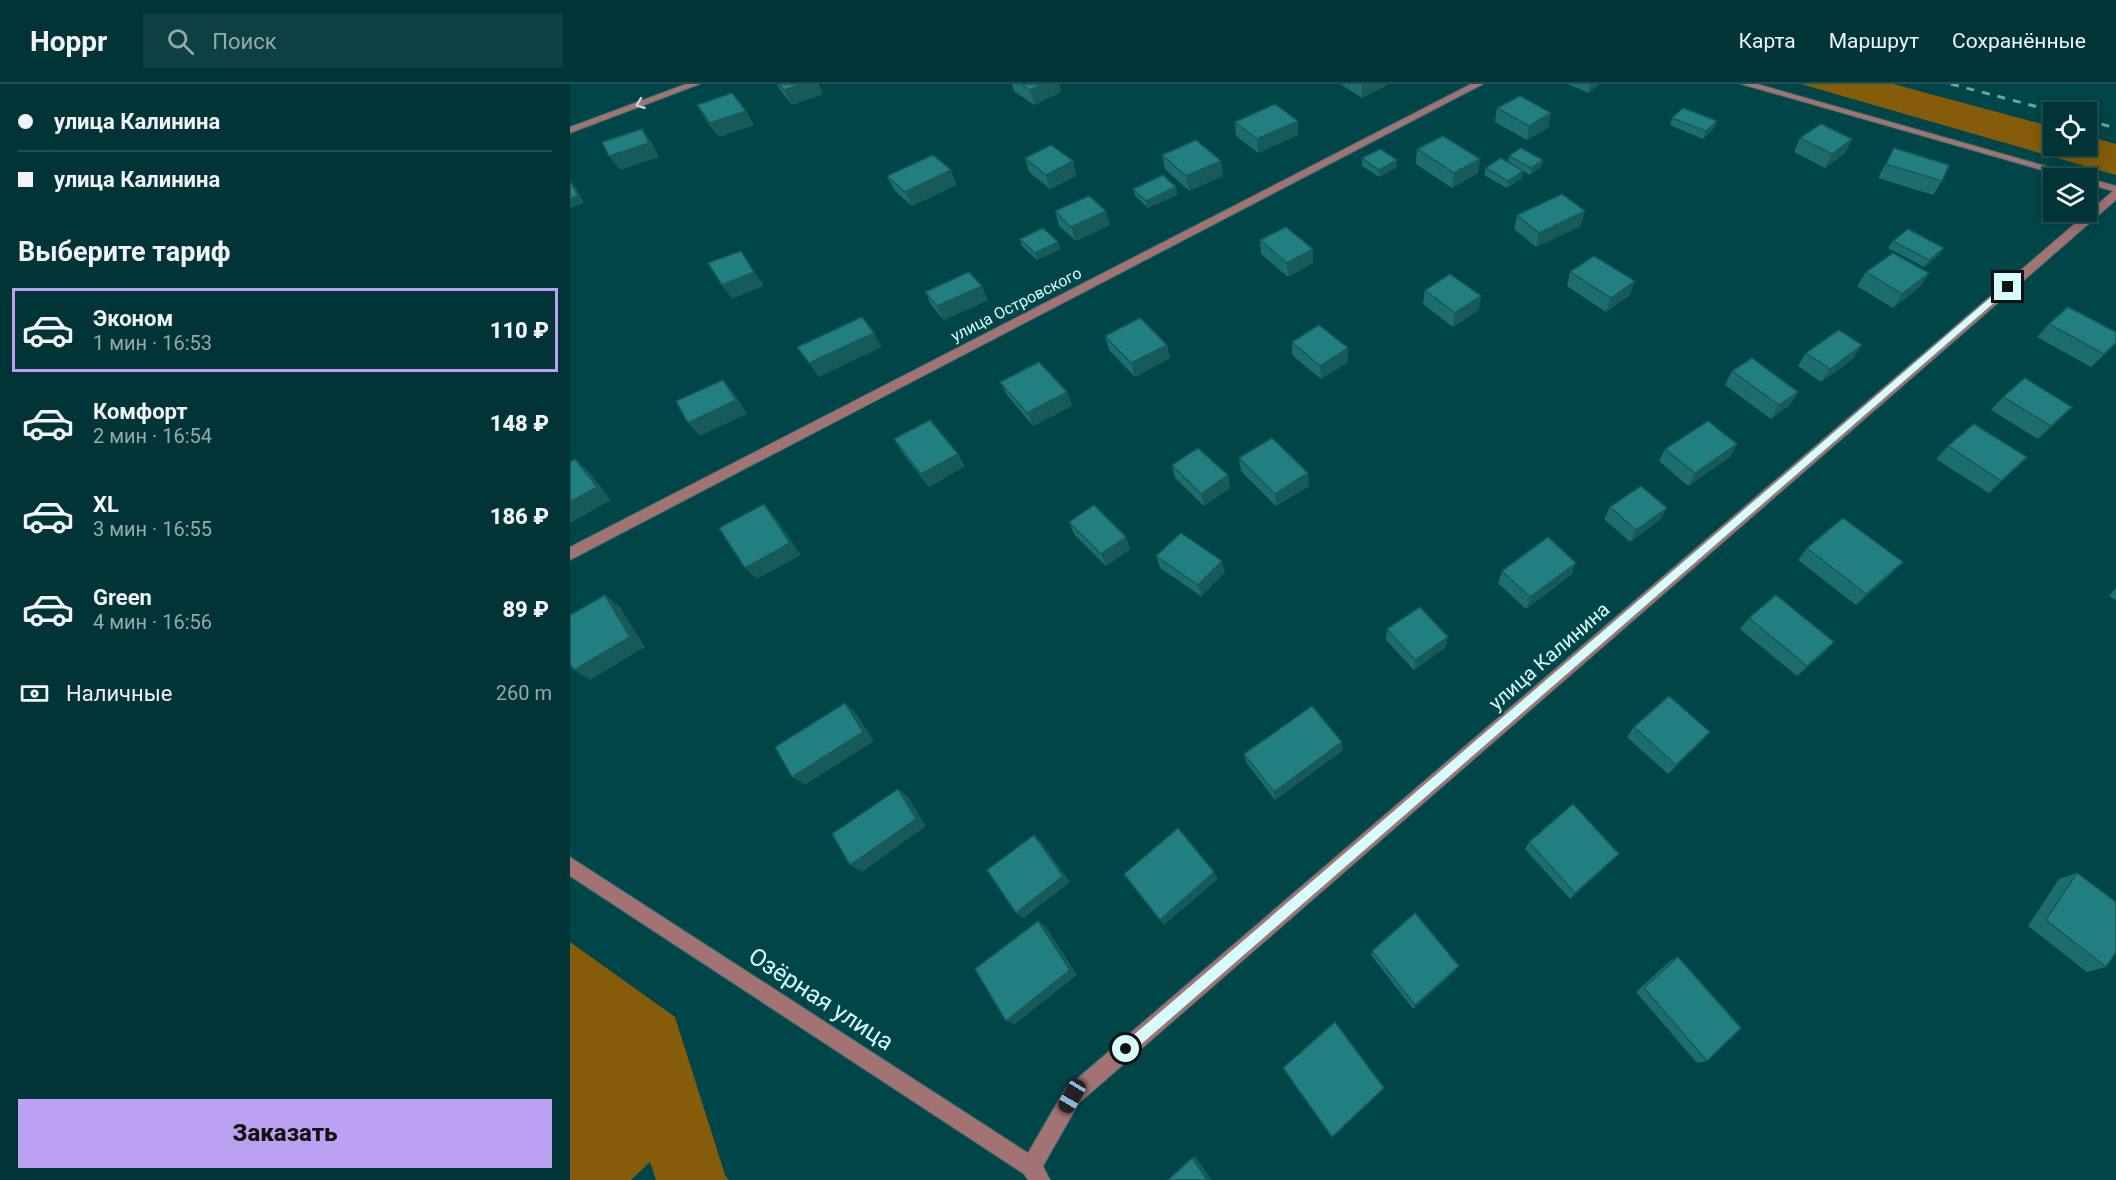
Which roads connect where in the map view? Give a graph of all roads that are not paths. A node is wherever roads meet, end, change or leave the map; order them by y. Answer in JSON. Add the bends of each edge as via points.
{"nodes":[{"id":1,"x":695,"y":84,"type":"edge"},
{"id":2,"x":1478,"y":84,"type":"edge"},
{"id":3,"x":1746,"y":84,"type":"edge"},
{"id":4,"x":570,"y":130,"type":"edge"},
{"id":5,"x":2044,"y":168,"type":"edge"},
{"id":6,"x":2097,"y":183,"type":"edge"},
{"id":7,"x":2116,"y":189,"type":"edge"},
{"id":8,"x":2116,"y":194,"type":"edge"},
{"id":9,"x":570,"y":554,"type":"edge"},
{"id":10,"x":570,"y":866,"type":"edge"},
{"id":11,"x":1035,"y":1174,"type":"edge"}],
"edges":[{"from":1,"to":4,"type":"street","one_way":true},
{"from":2,"to":9,"type":"street","name":"улица Островского"},
{"from":3,"to":5,"type":"street"},
{"from":6,"to":7,"type":"street"},
{"from":8,"to":11,"type":"street","name":"улица Калинина","via":[[1072,1096]]},
{"from":10,"to":11,"type":"street","name":"Озёрная улица"}]}
